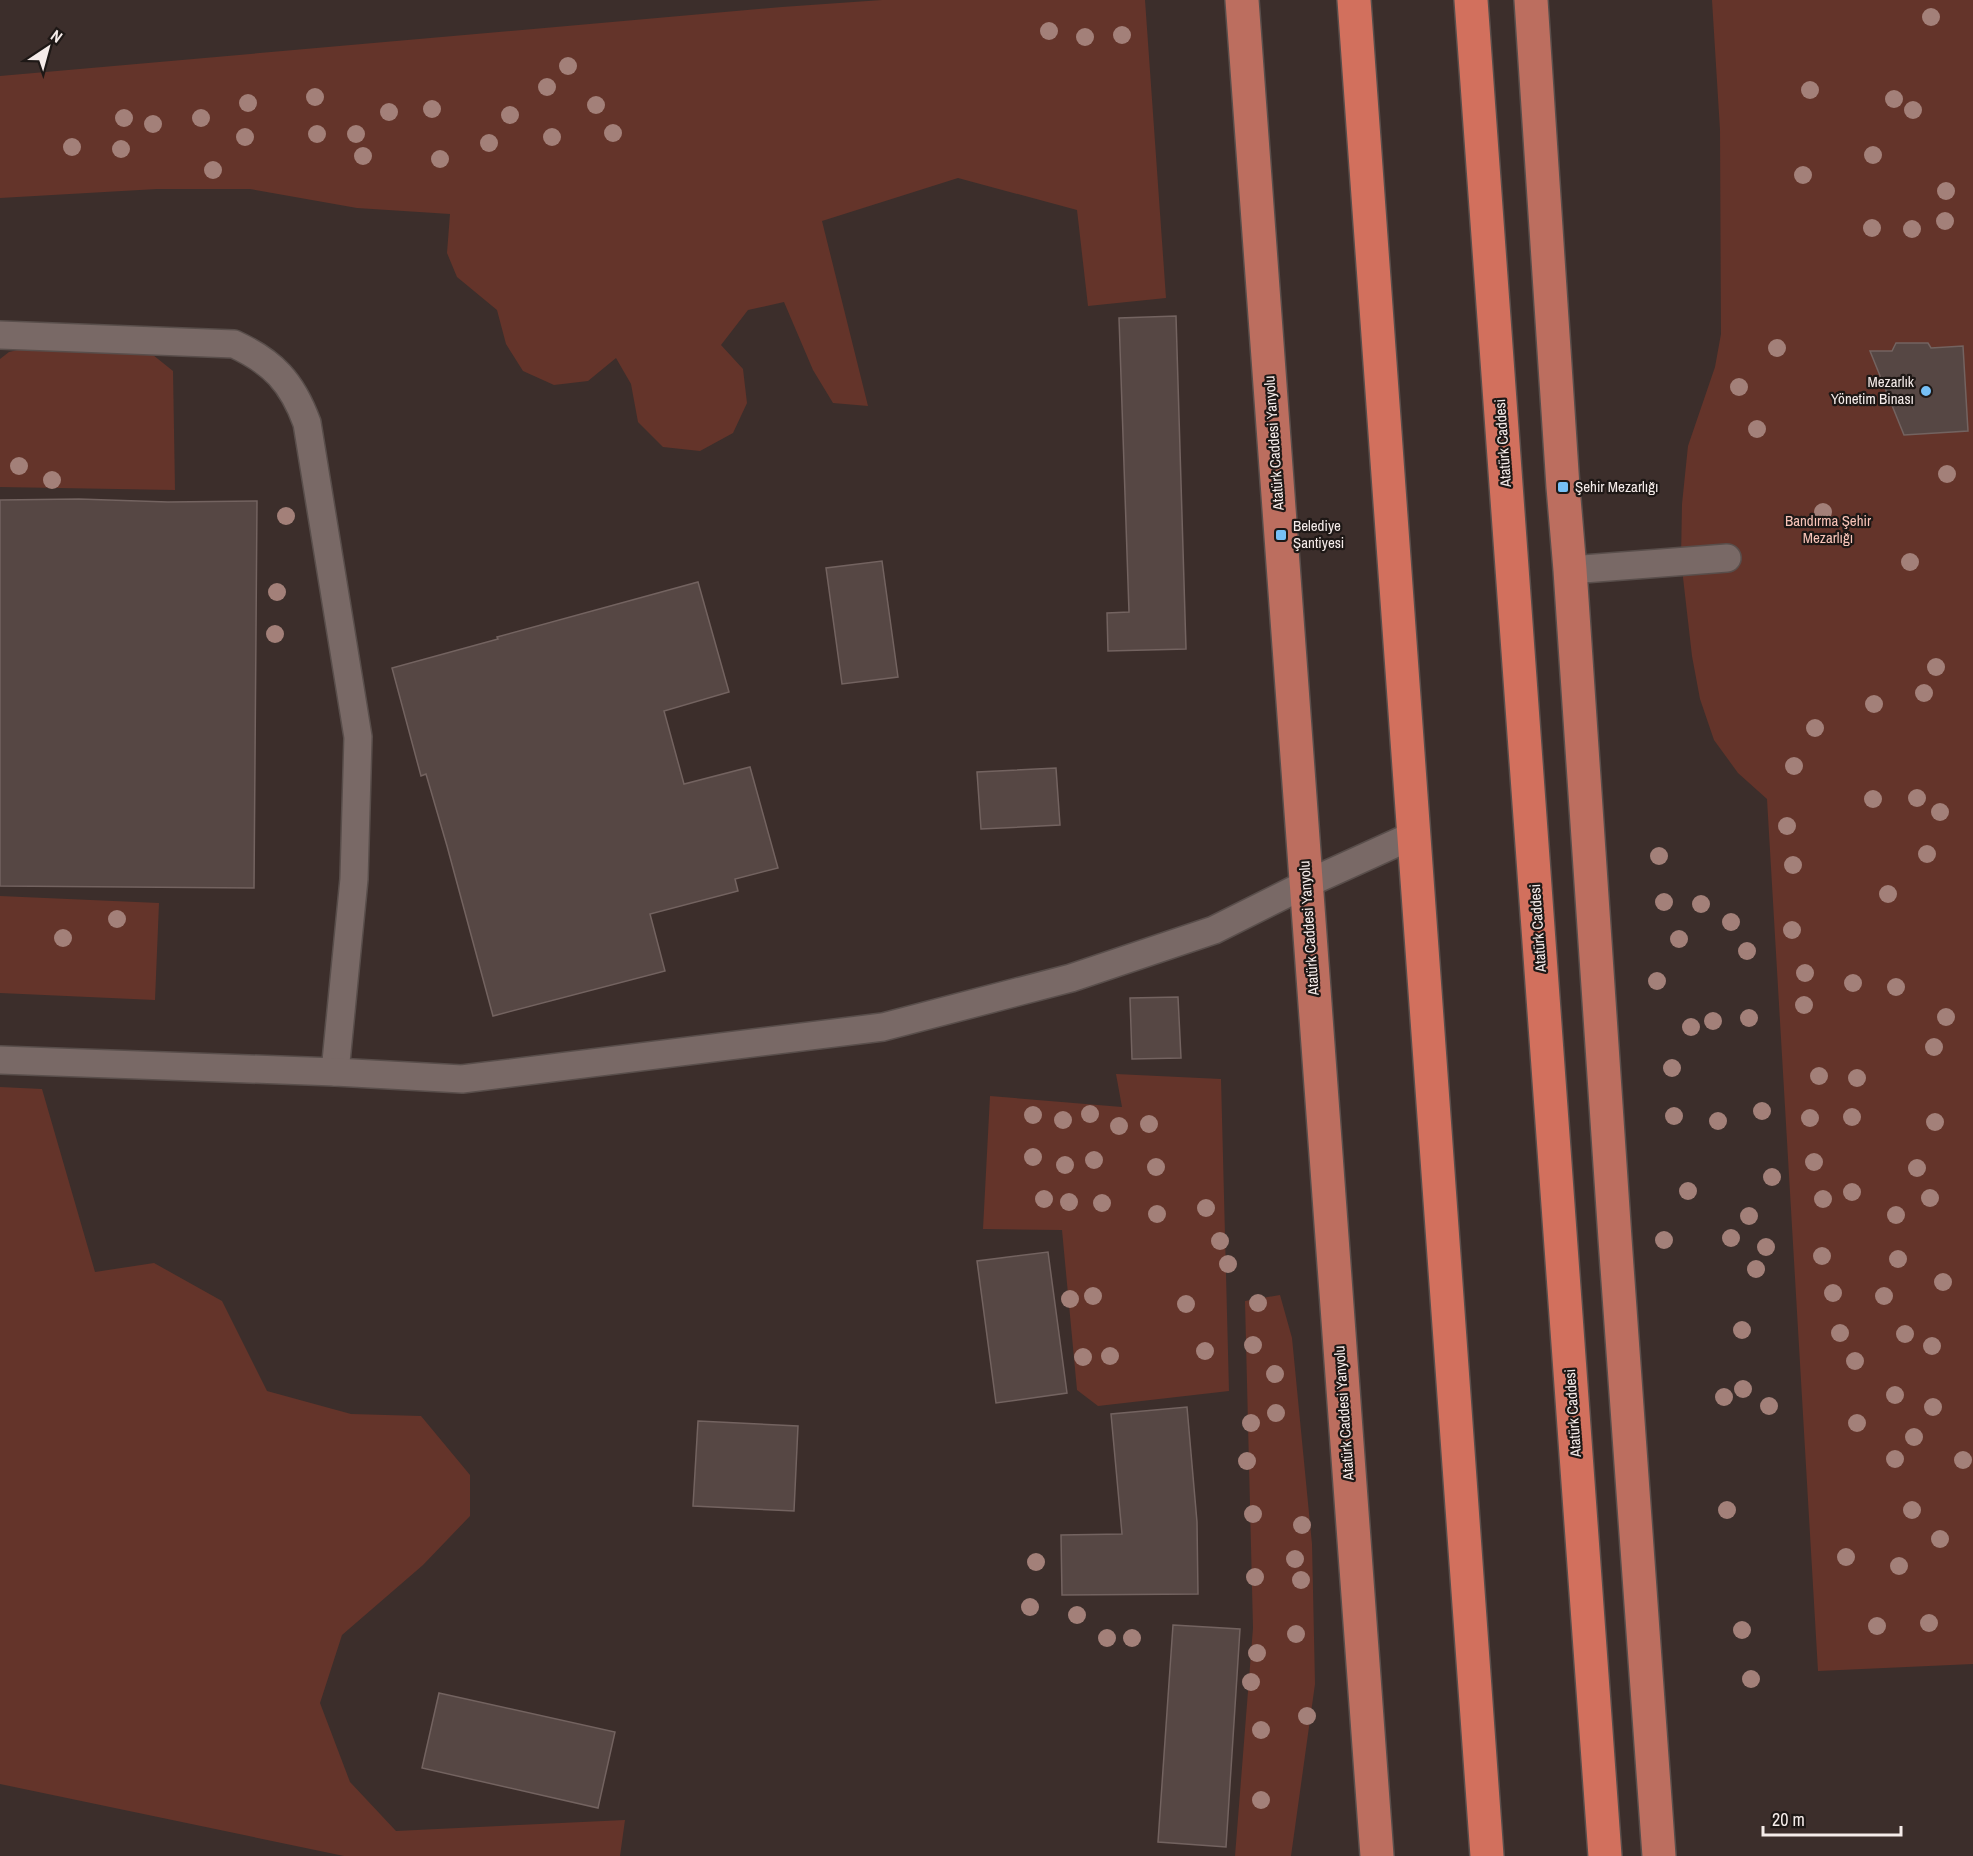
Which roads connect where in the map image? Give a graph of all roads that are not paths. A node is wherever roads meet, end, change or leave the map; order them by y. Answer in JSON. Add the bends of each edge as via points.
{"nodes":[{"id":1,"x":1242,"y":0,"type":"edge"},
{"id":2,"x":1354,"y":0,"type":"edge"},
{"id":3,"x":1471,"y":0,"type":"edge"},
{"id":4,"x":1531,"y":0,"type":"edge"},
{"id":5,"x":0,"y":335,"type":"edge"},
{"id":6,"x":1727,"y":558,"type":"dead end"},
{"id":7,"x":1570,"y":570,"type":"junction"},
{"id":8,"x":1414,"y":835,"type":"junction"},
{"id":9,"x":1306,"y":884,"type":"junction"},
{"id":10,"x":0,"y":1060,"type":"edge"},
{"id":11,"x":335,"y":1072,"type":"junction"},
{"id":12,"x":1377,"y":1856,"type":"edge"},
{"id":13,"x":1487,"y":1856,"type":"edge"},
{"id":14,"x":1605,"y":1856,"type":"edge"},
{"id":15,"x":1659,"y":1856,"type":"edge"}],
"edges":[{"from":1,"to":9,"type":"main road","name":"Atatürk Caddesi Yanyolu"},
{"from":2,"to":8,"type":"highway"},
{"from":3,"to":14,"type":"highway","name":"Atatürk Caddesi"},
{"from":4,"to":7,"type":"main road"},
{"from":5,"to":11,"type":"lane","via":[[234,344],[257,354],[276,369],[300,404],[307,423],[358,737],[354,879]]},
{"from":6,"to":7,"type":"lane"},
{"from":7,"to":15,"type":"main road"},
{"from":8,"to":9,"type":"lane"},
{"from":8,"to":13,"type":"highway"},
{"from":9,"to":11,"type":"lane","via":[[1214,930],[1071,978],[883,1027],[462,1079]]},
{"from":9,"to":12,"type":"main road","name":"Atatürk Caddesi Yanyolu"},
{"from":10,"to":11,"type":"lane"}]}
